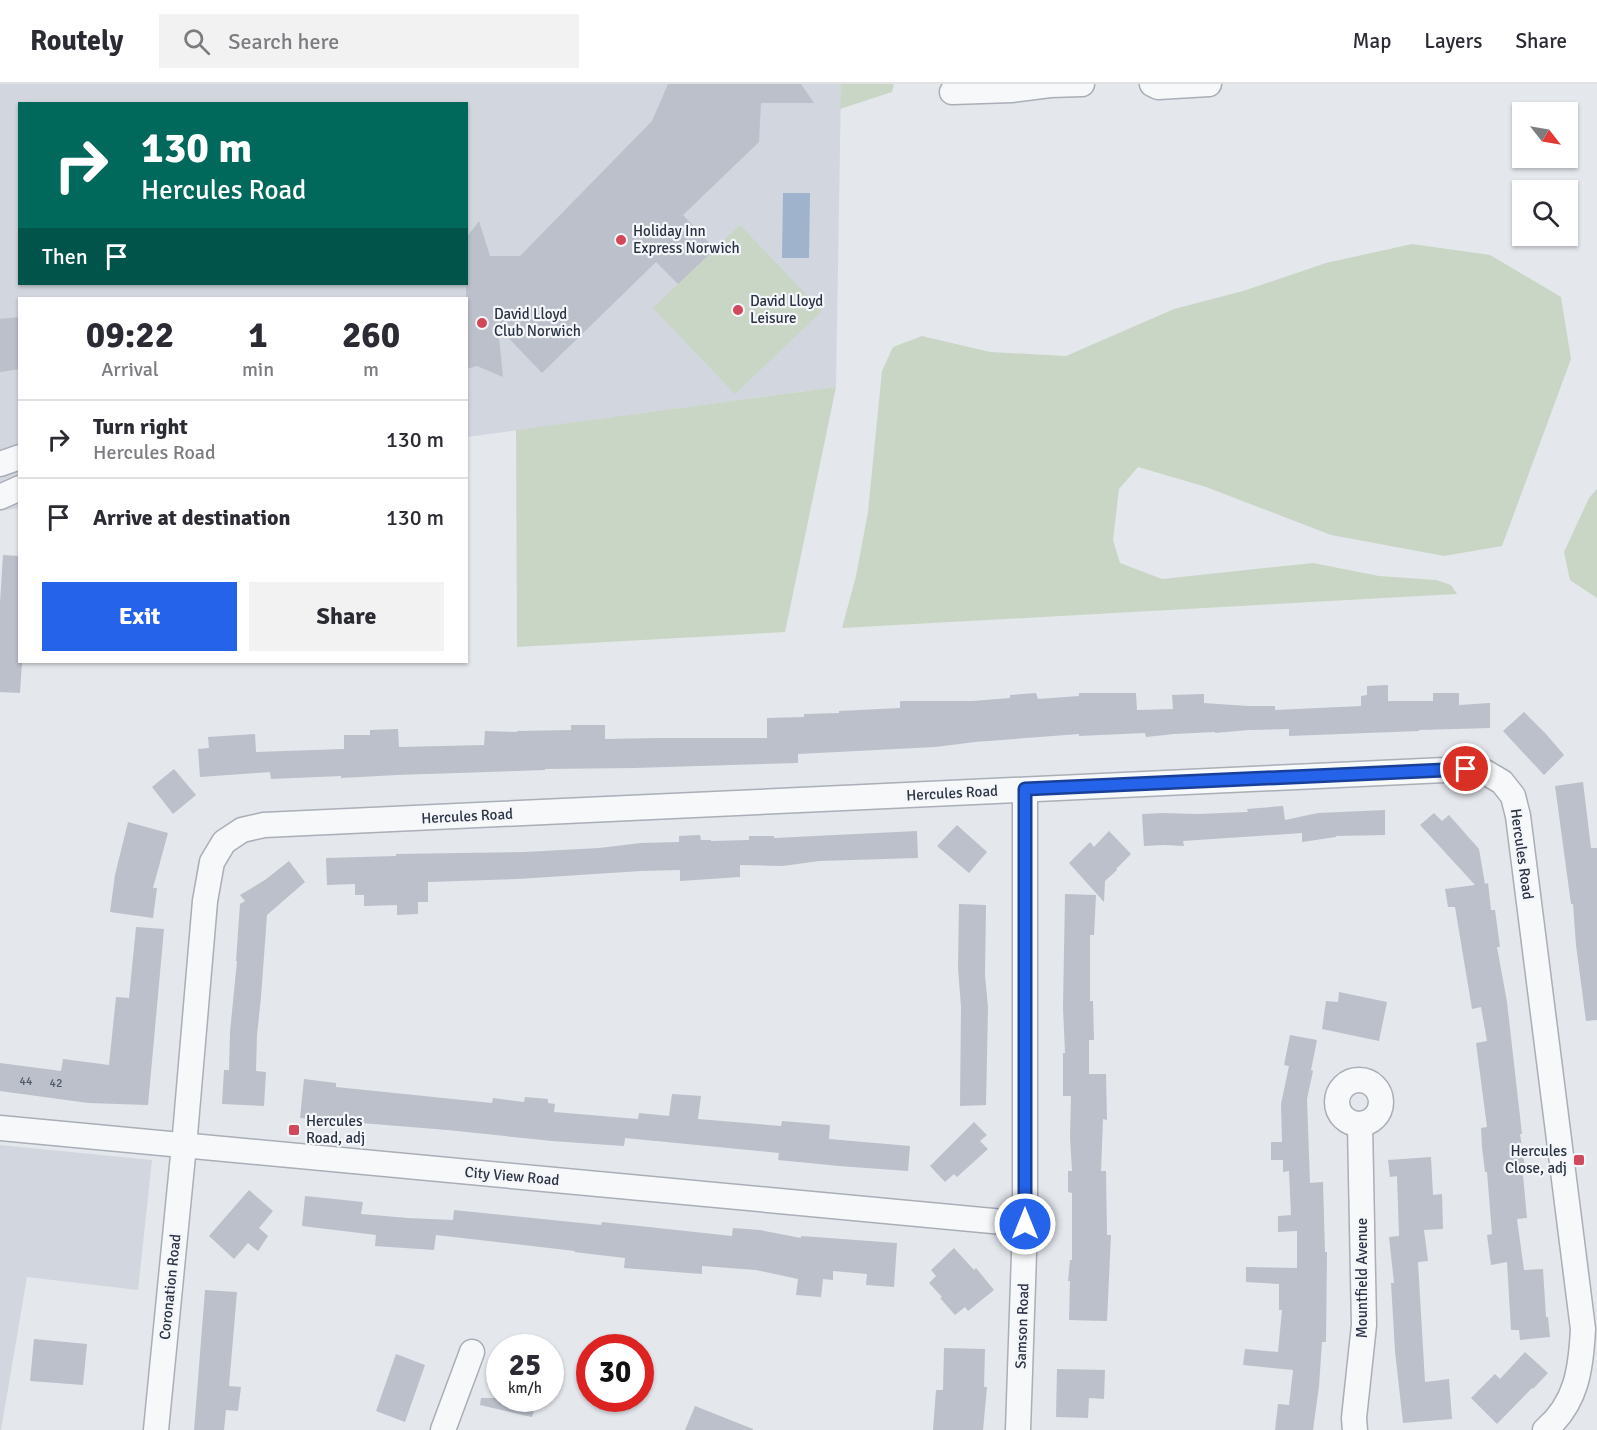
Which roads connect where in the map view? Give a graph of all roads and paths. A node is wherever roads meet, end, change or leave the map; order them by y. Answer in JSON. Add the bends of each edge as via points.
{"nodes":[{"id":1,"x":1080,"y":84,"type":"edge"},
{"id":2,"x":1152,"y":84,"type":"edge"},
{"id":3,"x":1209,"y":84,"type":"edge"},
{"id":4,"x":952,"y":92,"type":"dead end"},
{"id":5,"x":18,"y":458,"type":"edge"},
{"id":6,"x":0,"y":464,"type":"edge"},
{"id":7,"x":18,"y":489,"type":"edge"},
{"id":8,"x":0,"y":497,"type":"edge"},
{"id":9,"x":1025,"y":789,"type":"junction"},
{"id":10,"x":1360,"y":1125,"type":"dead end"},
{"id":11,"x":0,"y":1128,"type":"edge"},
{"id":12,"x":184,"y":1145,"type":"junction"},
{"id":13,"x":1025,"y":1224,"type":"junction"},
{"id":14,"x":472,"y":1352,"type":"dead end"},
{"id":15,"x":156,"y":1430,"type":"edge"},
{"id":16,"x":443,"y":1430,"type":"edge"},
{"id":17,"x":1018,"y":1430,"type":"edge"},
{"id":18,"x":1355,"y":1430,"type":"edge"},
{"id":19,"x":1545,"y":1430,"type":"edge"}],
"edges":[{"from":1,"to":4,"type":"street"},
{"from":2,"to":3,"type":"street"},
{"from":5,"to":6,"type":"street"},
{"from":7,"to":8,"type":"street"},
{"from":9,"to":12,"type":"street","name":"Hercules Road","via":[[264,825],[242,830],[224,842],[212,862],[205,901]]},
{"from":9,"to":13,"type":"street","name":"Samson Road"},
{"from":9,"to":19,"type":"street","name":"Hercules Road","via":[[1466,769],[1485,772],[1502,782],[1513,796],[1518,816],[1583,1329],[1574,1392]]},
{"from":10,"to":18,"type":"street","name":"Mountfield Avenue","via":[[1364,1325]]},
{"from":11,"to":12,"type":"street","name":"City View Road"},
{"from":12,"to":13,"type":"street","name":"City View Road"},
{"from":12,"to":15,"type":"street","name":"Coronation Road"},
{"from":13,"to":17,"type":"street","name":"Samson Road"},
{"from":14,"to":16,"type":"street"}]}
